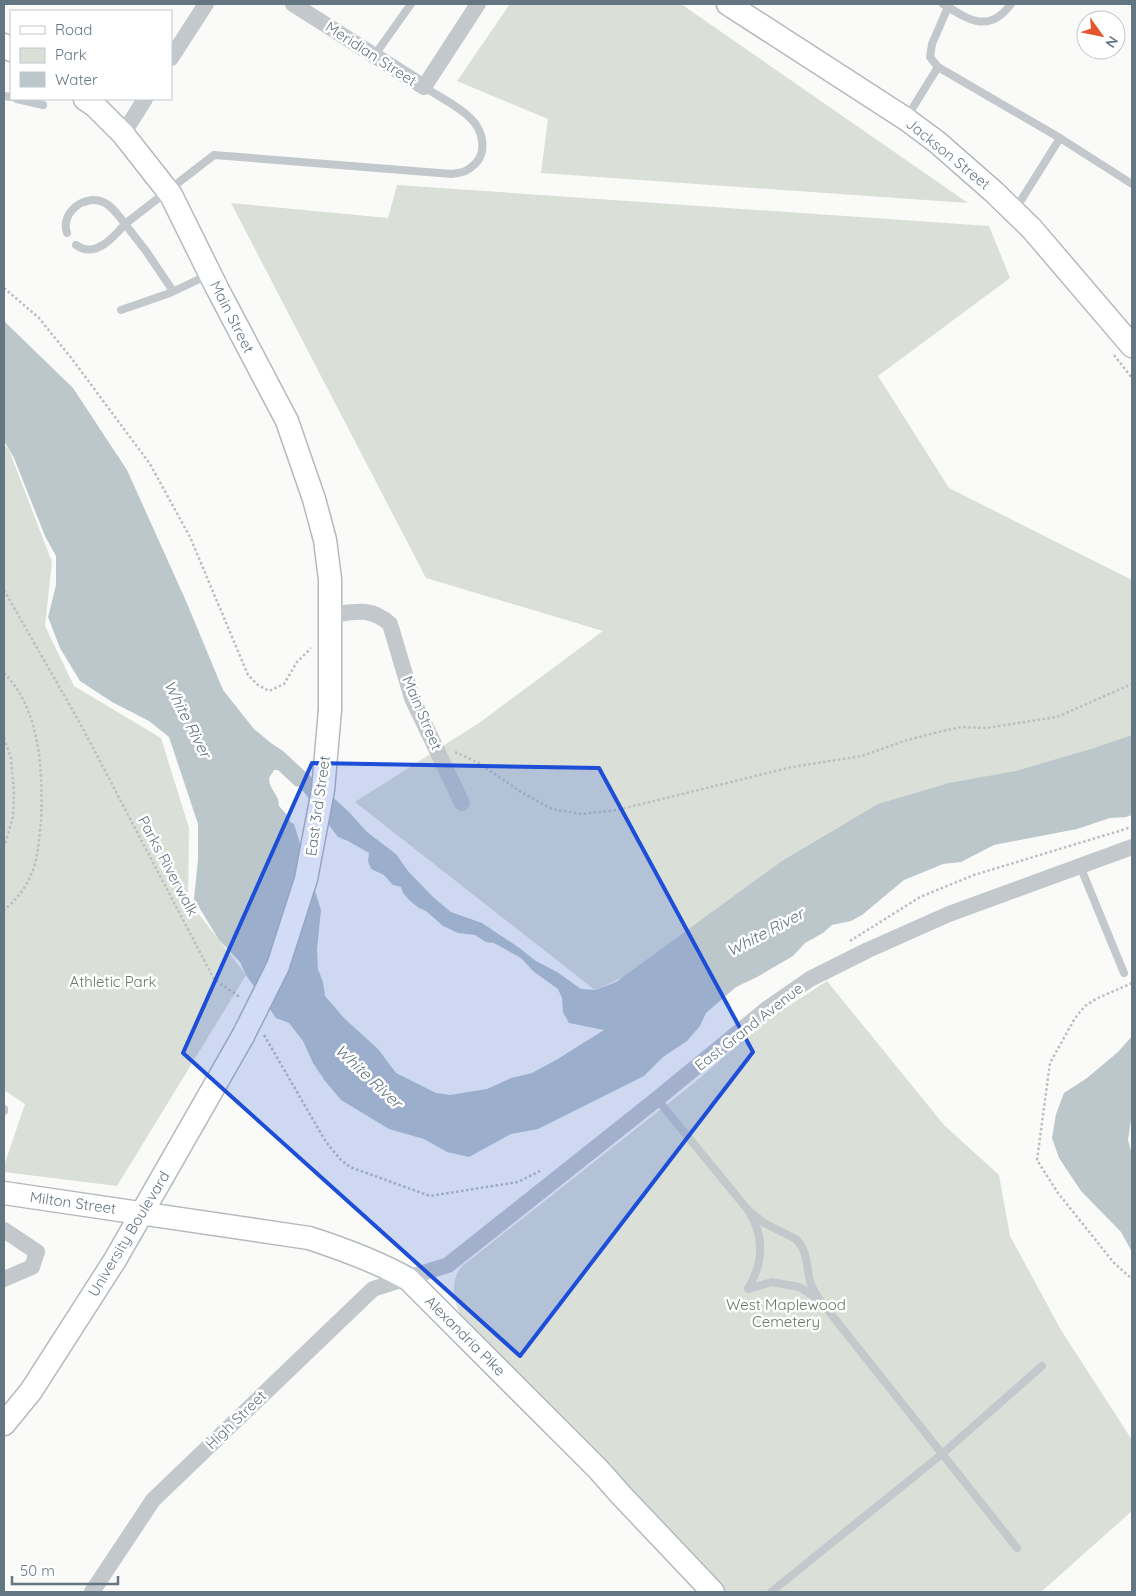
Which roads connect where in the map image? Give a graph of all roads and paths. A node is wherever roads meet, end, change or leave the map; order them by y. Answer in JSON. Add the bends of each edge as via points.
{"nodes":[{"id":1,"x":206,"y":4,"type":"edge"},
{"id":2,"x":292,"y":4,"type":"edge"},
{"id":3,"x":411,"y":4,"type":"edge"},
{"id":4,"x":478,"y":4,"type":"edge"},
{"id":5,"x":1011,"y":4,"type":"edge"},
{"id":6,"x":946,"y":5,"type":"edge"},
{"id":7,"x":742,"y":8,"type":"edge"},
{"id":8,"x":172,"y":56,"type":"edge"},
{"id":9,"x":374,"y":56,"type":"junction"},
{"id":10,"x":938,"y":68,"type":"junction"},
{"id":11,"x":424,"y":87,"type":"junction"},
{"id":12,"x":21,"y":100,"type":"edge"},
{"id":13,"x":86,"y":100,"type":"edge"},
{"id":14,"x":145,"y":100,"type":"edge"},
{"id":15,"x":43,"y":105,"type":"dead end"},
{"id":16,"x":906,"y":119,"type":"junction"},
{"id":17,"x":123,"y":134,"type":"junction"},
{"id":18,"x":1060,"y":138,"type":"junction"},
{"id":19,"x":1132,"y":184,"type":"edge"},
{"id":20,"x":168,"y":191,"type":"junction"},
{"id":21,"x":1014,"y":212,"type":"junction"},
{"id":22,"x":125,"y":224,"type":"junction"},
{"id":23,"x":67,"y":233,"type":"dead end"},
{"id":24,"x":76,"y":245,"type":"dead end"},
{"id":25,"x":210,"y":274,"type":"junction"},
{"id":26,"x":4,"y":288,"type":"edge"},
{"id":27,"x":173,"y":291,"type":"junction"},
{"id":28,"x":121,"y":310,"type":"dead end"},
{"id":29,"x":1132,"y":346,"type":"edge"},
{"id":30,"x":328,"y":563,"type":"joint"},
{"id":31,"x":4,"y":590,"type":"edge"},
{"id":32,"x":330,"y":615,"type":"junction"},
{"id":33,"x":311,"y":648,"type":"dead end"},
{"id":34,"x":4,"y":673,"type":"edge"},
{"id":35,"x":1132,"y":684,"type":"edge"},
{"id":36,"x":4,"y":738,"type":"edge"},
{"id":37,"x":436,"y":749,"type":"junction"},
{"id":38,"x":462,"y":803,"type":"dead end"},
{"id":39,"x":4,"y":847,"type":"edge"},
{"id":40,"x":1132,"y":847,"type":"edge"},
{"id":41,"x":1080,"y":866,"type":"junction"},
{"id":42,"x":4,"y":910,"type":"edge"},
{"id":43,"x":1124,"y":973,"type":"dead end"},
{"id":44,"x":1132,"y":983,"type":"edge"},
{"id":45,"x":244,"y":1000,"type":"dead end"},
{"id":46,"x":253,"y":1035,"type":"junction"},
{"id":47,"x":657,"y":1099,"type":"junction"},
{"id":48,"x":326,"y":1142,"type":"dead end"},
{"id":49,"x":4,"y":1193,"type":"edge"},
{"id":50,"x":748,"y":1210,"type":"junction"},
{"id":51,"x":142,"y":1214,"type":"junction"},
{"id":52,"x":4,"y":1230,"type":"edge"},
{"id":53,"x":408,"y":1278,"type":"junction"},
{"id":54,"x":4,"y":1279,"type":"edge"},
{"id":55,"x":1132,"y":1279,"type":"edge"},
{"id":56,"x":819,"y":1299,"type":"junction"},
{"id":57,"x":1042,"y":1366,"type":"dead end"},
{"id":58,"x":4,"y":1424,"type":"edge"},
{"id":59,"x":942,"y":1454,"type":"junction"},
{"id":60,"x":1017,"y":1548,"type":"dead end"},
{"id":61,"x":92,"y":1592,"type":"edge"},
{"id":62,"x":713,"y":1592,"type":"edge"},
{"id":63,"x":771,"y":1592,"type":"edge"}],
"edges":[{"from":1,"to":8,"type":"street"},
{"from":2,"to":9,"type":"street","name":"Meridian Street"},
{"from":3,"to":9,"type":"lane"},
{"from":4,"to":11,"type":"street"},
{"from":5,"to":6,"type":"lane","via":[[993,21],[976,22]]},
{"from":6,"to":10,"type":"lane","via":[[930,57]]},
{"from":7,"to":16,"type":"main road","name":"Jackson Street"},
{"from":9,"to":11,"type":"street","name":"Meridian Street"},
{"from":10,"to":16,"type":"lane"},
{"from":10,"to":18,"type":"lane"},
{"from":11,"to":20,"type":"lane","via":[[467,115],[481,135],[484,149],[479,160],[466,171],[452,174],[214,155]]},
{"from":12,"to":15,"type":"lane"},
{"from":13,"to":17,"type":"main road","name":"Main Street"},
{"from":14,"to":17,"type":"street"},
{"from":16,"to":21,"type":"main road","name":"Jackson Street"},
{"from":17,"to":20,"type":"main road","name":"Main Street"},
{"from":18,"to":19,"type":"lane"},
{"from":18,"to":21,"type":"lane"},
{"from":20,"to":22,"type":"lane"},
{"from":20,"to":25,"type":"main road","name":"Main Street"},
{"from":21,"to":29,"type":"main road","name":"Jackson Street","via":[[1052,251]]},
{"from":22,"to":23,"type":"lane","via":[[104,202],[92,199],[69,214]]},
{"from":22,"to":24,"type":"lane","via":[[114,237],[93,250]]},
{"from":22,"to":27,"type":"lane"},
{"from":25,"to":27,"type":"lane"},
{"from":25,"to":30,"type":"main road","name":"Main Street","via":[[287,421],[314,499]]},
{"from":26,"to":33,"type":"path","via":[[39,318],[150,464],[190,537],[248,675],[269,692],[284,684]]},
{"from":27,"to":28,"type":"lane"},
{"from":30,"to":32,"type":"main road","name":"East 3rd Street"},
{"from":31,"to":45,"type":"path","name":"Parks Riverwalk","via":[[81,725],[214,979]]},
{"from":32,"to":37,"type":"street","name":"Main Street","via":[[363,611],[380,615],[390,624],[412,698]]},
{"from":32,"to":46,"type":"main road","name":"East 3rd Street","bridge":true,"via":[[330,710],[323,790],[306,879]]},
{"from":34,"to":42,"type":"path","via":[[19,694],[32,722],[41,762],[42,796],[39,842],[31,876]]},
{"from":35,"to":37,"type":"path","via":[[1057,717],[938,732],[862,756],[792,767],[617,810],[581,814],[552,808],[521,792],[479,763],[450,750]]},
{"from":36,"to":39,"type":"path","via":[[11,758],[14,793],[13,817]]},
{"from":37,"to":38,"type":"street","name":"Main Street"},
{"from":40,"to":41,"type":"street","name":"East Grand Avenue"},
{"from":41,"to":43,"type":"lane"},
{"from":41,"to":47,"type":"street","name":"East Grand Avenue","via":[[949,914],[810,980],[768,1008]]},
{"from":44,"to":55,"type":"path","via":[[1085,1006],[1050,1063],[1037,1160],[1070,1209],[1114,1263]]},
{"from":46,"to":48,"type":"path"},
{"from":46,"to":51,"type":"main road","name":"University Boulevard"},
{"from":47,"to":50,"type":"lane"},
{"from":47,"to":53,"type":"street","name":"East Grand Avenue","via":[[448,1265]]},
{"from":49,"to":51,"type":"main road","name":"Milton Street"},
{"from":50,"to":56,"type":"lane","via":[[764,1223],[796,1239],[804,1248],[810,1283]]},
{"from":50,"to":56,"type":"lane","via":[[756,1222],[760,1252],[756,1275],[748,1289],[772,1282],[799,1287]]},
{"from":51,"to":53,"type":"main road","name":"Alexandria Pike","via":[[309,1238],[356,1253]]},
{"from":51,"to":58,"type":"main road","name":"University Boulevard","via":[[31,1391]]},
{"from":52,"to":54,"type":"street","via":[[37,1252],[32,1267]]},
{"from":53,"to":61,"type":"street","name":"High Street","via":[[373,1289],[153,1500]]},
{"from":53,"to":62,"type":"main road","name":"Alexandria Pike","via":[[598,1469]]},
{"from":56,"to":59,"type":"lane"},
{"from":57,"to":59,"type":"lane"},
{"from":59,"to":60,"type":"lane"},
{"from":59,"to":63,"type":"lane"}]}
